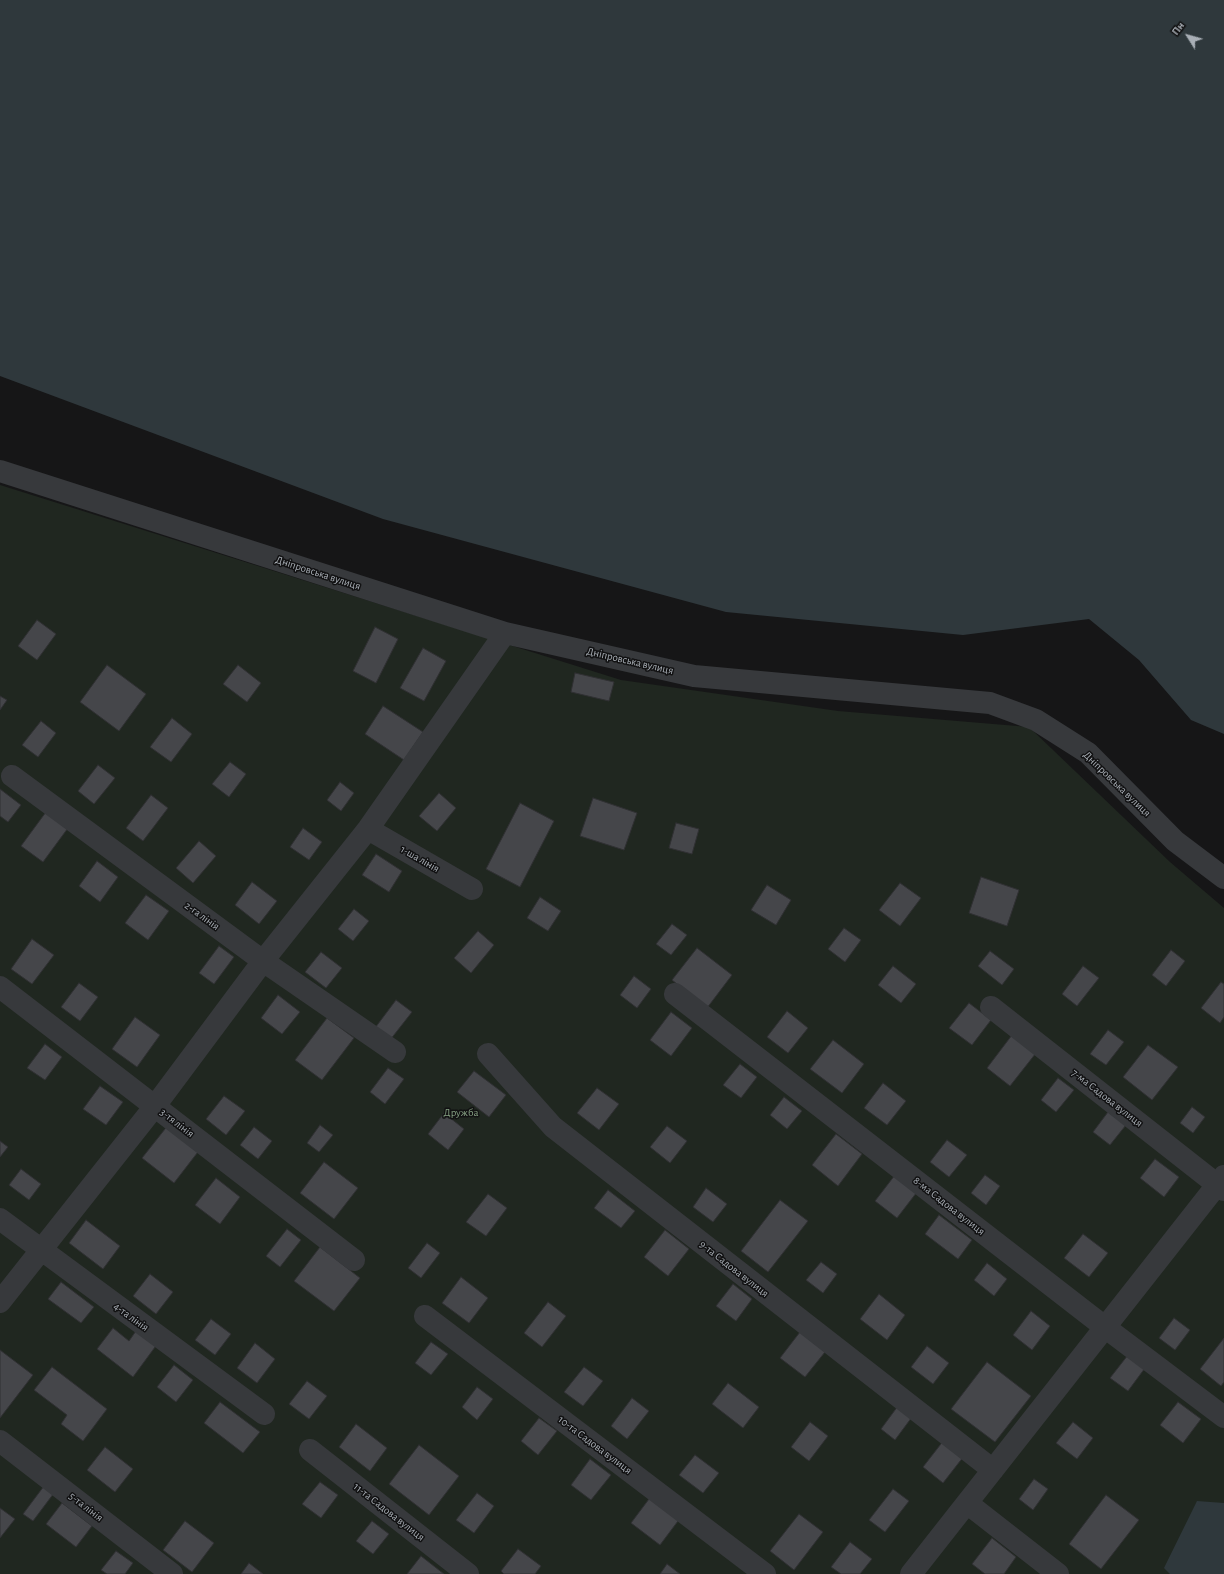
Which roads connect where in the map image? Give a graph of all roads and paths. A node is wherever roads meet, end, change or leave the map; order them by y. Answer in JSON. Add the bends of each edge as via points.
{"nodes":[{"id":1,"x":0,"y":470,"type":"edge"},
{"id":2,"x":505,"y":633,"type":"junction"},
{"id":3,"x":12,"y":776,"type":"dead end"},
{"id":4,"x":368,"y":829,"type":"junction"},
{"id":5,"x":1224,"y":878,"type":"edge"},
{"id":6,"x":472,"y":889,"type":"dead end"},
{"id":7,"x":263,"y":962,"type":"junction"},
{"id":8,"x":0,"y":987,"type":"edge"},
{"id":9,"x":675,"y":994,"type":"dead end"},
{"id":10,"x":991,"y":1007,"type":"dead end"},
{"id":11,"x":395,"y":1052,"type":"dead end"},
{"id":12,"x":488,"y":1054,"type":"dead end"},
{"id":13,"x":155,"y":1106,"type":"junction"},
{"id":14,"x":1222,"y":1183,"type":"edge"},
{"id":15,"x":0,"y":1219,"type":"edge"},
{"id":16,"x":41,"y":1251,"type":"junction"},
{"id":17,"x":354,"y":1260,"type":"dead end"},
{"id":18,"x":0,"y":1302,"type":"edge"},
{"id":19,"x":425,"y":1316,"type":"dead end"},
{"id":20,"x":1106,"y":1328,"type":"junction"},
{"id":21,"x":264,"y":1414,"type":"dead end"},
{"id":22,"x":1224,"y":1417,"type":"edge"},
{"id":23,"x":0,"y":1441,"type":"edge"},
{"id":24,"x":310,"y":1450,"type":"dead end"},
{"id":25,"x":993,"y":1470,"type":"junction"},
{"id":26,"x":967,"y":1503,"type":"junction"},
{"id":27,"x":172,"y":1574,"type":"edge"},
{"id":28,"x":468,"y":1574,"type":"edge"},
{"id":29,"x":765,"y":1574,"type":"edge"},
{"id":30,"x":911,"y":1574,"type":"edge"},
{"id":31,"x":1058,"y":1574,"type":"edge"}],
"edges":[{"from":1,"to":2,"type":"street","name":"Дніпровська вулиця"},
{"from":2,"to":4,"type":"street"},
{"from":2,"to":5,"type":"street","name":"Дніпровська вулиця","via":[[694,676],[990,703],[1036,720],[1088,753],[1175,841]]},
{"from":3,"to":7,"type":"street","name":"2-га лінія"},
{"from":4,"to":6,"type":"street","name":"1-ша лінія"},
{"from":4,"to":7,"type":"street"},
{"from":7,"to":11,"type":"street","name":"2-га лінія"},
{"from":7,"to":13,"type":"street"},
{"from":8,"to":13,"type":"street","name":"3-тя лінія"},
{"from":9,"to":20,"type":"street","name":"8-ма Садова вулиця"},
{"from":10,"to":14,"type":"street","name":"7-ма Садова вулиця"},
{"from":12,"to":25,"type":"street","name":"9-та Садова вулиця","via":[[553,1127]]},
{"from":13,"to":16,"type":"street"},
{"from":13,"to":17,"type":"street","name":"3-тя лінія"},
{"from":14,"to":20,"type":"street"},
{"from":15,"to":16,"type":"street","name":"4-та лінія"},
{"from":16,"to":18,"type":"street"},
{"from":16,"to":21,"type":"street","name":"4-та лінія"},
{"from":19,"to":29,"type":"street","name":"10-та Садова вулиця"},
{"from":20,"to":22,"type":"street","name":"8-ма Садова вулиця"},
{"from":20,"to":25,"type":"street"},
{"from":23,"to":27,"type":"street","name":"5-та лінія"},
{"from":24,"to":28,"type":"street","name":"11-та Садова вулиця"},
{"from":25,"to":26,"type":"street"},
{"from":26,"to":30,"type":"street"},
{"from":26,"to":31,"type":"street"}]}
